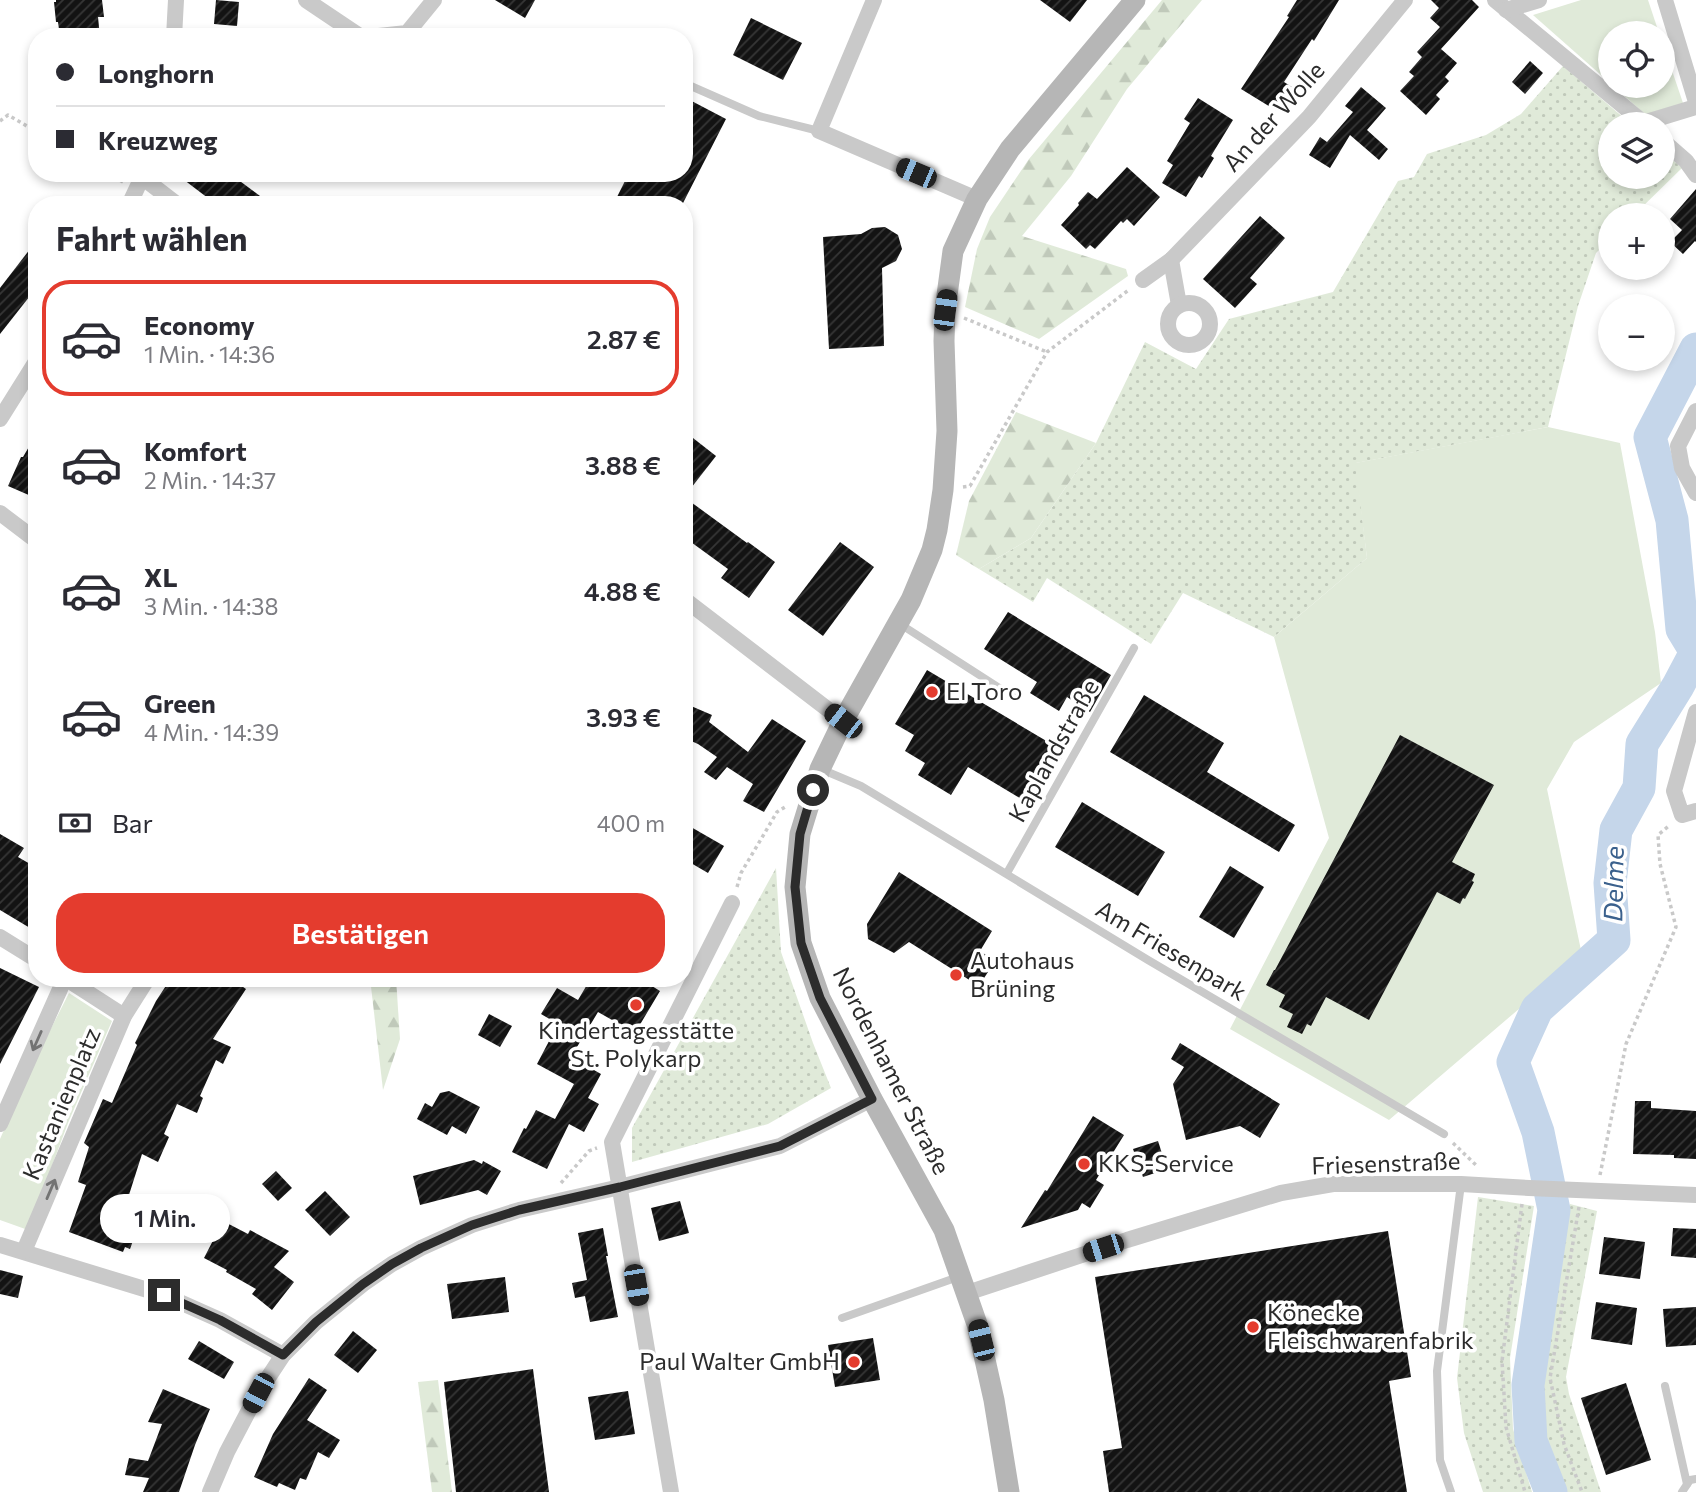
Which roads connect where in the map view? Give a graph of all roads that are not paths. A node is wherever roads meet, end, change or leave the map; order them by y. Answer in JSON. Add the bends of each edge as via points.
{"nodes":[{"id":1,"x":176,"y":0,"type":"edge"},
{"id":2,"x":306,"y":0,"type":"edge"},
{"id":3,"x":434,"y":0,"type":"edge"},
{"id":4,"x":874,"y":0,"type":"edge"},
{"id":5,"x":1135,"y":0,"type":"edge"},
{"id":6,"x":1405,"y":0,"type":"edge"},
{"id":7,"x":1539,"y":0,"type":"edge"},
{"id":8,"x":1665,"y":0,"type":"edge"},
{"id":9,"x":1500,"y":5,"type":"edge"},
{"id":10,"x":174,"y":28,"type":"edge"},
{"id":11,"x":348,"y":28,"type":"edge"},
{"id":12,"x":411,"y":28,"type":"edge"},
{"id":13,"x":693,"y":87,"type":"edge"},
{"id":14,"x":1696,"y":104,"type":"edge"},
{"id":15,"x":1631,"y":112,"type":"edge"},
{"id":16,"x":1674,"y":112,"type":"edge"},
{"id":17,"x":819,"y":131,"type":"junction"},
{"id":18,"x":1675,"y":151,"type":"edge"},
{"id":19,"x":1696,"y":175,"type":"edge"},
{"id":20,"x":152,"y":182,"type":"edge"},
{"id":21,"x":168,"y":196,"type":"edge"},
{"id":22,"x":976,"y":199,"type":"junction"},
{"id":23,"x":1171,"y":260,"type":"junction"},
{"id":24,"x":1143,"y":280,"type":"road end"},
{"id":25,"x":1179,"y":305,"type":"dead end"},
{"id":26,"x":28,"y":374,"type":"edge"},
{"id":27,"x":1696,"y":411,"type":"edge"},
{"id":28,"x":0,"y":419,"type":"edge"},
{"id":29,"x":1696,"y":493,"type":"edge"},
{"id":30,"x":0,"y":513,"type":"edge"},
{"id":31,"x":28,"y":534,"type":"edge"},
{"id":32,"x":693,"y":606,"type":"edge"},
{"id":33,"x":898,"y":622,"type":"junction"},
{"id":34,"x":1134,"y":648,"type":"dead end"},
{"id":35,"x":1015,"y":698,"type":"dead end"},
{"id":36,"x":1696,"y":712,"type":"edge"},
{"id":37,"x":843,"y":721,"type":"junction"},
{"id":38,"x":820,"y":769,"type":"junction"},
{"id":39,"x":1689,"y":813,"type":"edge"},
{"id":40,"x":1007,"y":873,"type":"junction"},
{"id":41,"x":732,"y":903,"type":"road end"},
{"id":42,"x":0,"y":937,"type":"edge"},
{"id":43,"x":28,"y":954,"type":"edge"},
{"id":44,"x":693,"y":981,"type":"edge"},
{"id":45,"x":61,"y":987,"type":"edge"},
{"id":46,"x":79,"y":987,"type":"edge"},
{"id":47,"x":142,"y":987,"type":"edge"},
{"id":48,"x":690,"y":987,"type":"edge"},
{"id":49,"x":124,"y":1016,"type":"junction"},
{"id":50,"x":872,"y":1099,"type":"junction"},
{"id":51,"x":0,"y":1124,"type":"edge"},
{"id":52,"x":1444,"y":1134,"type":"road end"},
{"id":53,"x":1461,"y":1184,"type":"junction"},
{"id":54,"x":620,"y":1187,"type":"junction"},
{"id":55,"x":1696,"y":1195,"type":"edge"},
{"id":56,"x":0,"y":1245,"type":"edge"},
{"id":57,"x":24,"y":1251,"type":"junction"},
{"id":58,"x":964,"y":1284,"type":"junction"},
{"id":59,"x":842,"y":1318,"type":"dead end"},
{"id":60,"x":283,"y":1355,"type":"junction"},
{"id":61,"x":1665,"y":1386,"type":"dead end"},
{"id":62,"x":1696,"y":1479,"type":"edge"},
{"id":63,"x":1684,"y":1488,"type":"edge"},
{"id":64,"x":209,"y":1492,"type":"edge"},
{"id":65,"x":671,"y":1492,"type":"edge"},
{"id":66,"x":1009,"y":1492,"type":"edge"},
{"id":67,"x":1451,"y":1492,"type":"edge"}],
"edges":[{"from":1,"to":10,"type":"street"},
{"from":2,"to":11,"type":"street"},
{"from":3,"to":12,"type":"street"},
{"from":4,"to":17,"type":"street"},
{"from":5,"to":22,"type":"street","name":"Nordenhamer Straße","via":[[1010,149]]},
{"from":6,"to":23,"type":"street","name":"An der Wolle","via":[[1309,117]]},
{"from":7,"to":9,"type":"street"},
{"from":8,"to":14,"type":"street"},
{"from":9,"to":15,"type":"street"},
{"from":13,"to":17,"type":"lane","via":[[759,116]]},
{"from":14,"to":16,"type":"street"},
{"from":17,"to":22,"type":"street"},
{"from":18,"to":19,"type":"street"},
{"from":20,"to":21,"type":"street"},
{"from":22,"to":33,"type":"street","name":"Nordenhamer Straße","via":[[953,251],[945,310],[947,431],[937,530]]},
{"from":23,"to":24,"type":"street","name":"An der Wolle"},
{"from":23,"to":25,"type":"street"},
{"from":26,"to":28,"type":"street"},
{"from":27,"to":29,"type":"street","via":[[1678,446],[1682,468]]},
{"from":30,"to":31,"type":"street"},
{"from":32,"to":37,"type":"street"},
{"from":33,"to":35,"type":"lane"},
{"from":33,"to":37,"type":"street","name":"Nordenhamer Straße"},
{"from":34,"to":40,"type":"lane","name":"Kaplandstraße"},
{"from":36,"to":39,"type":"street","via":[[1674,791]]},
{"from":37,"to":38,"type":"street","name":"Nordenhamer Straße"},
{"from":38,"to":40,"type":"lane","name":"Am Friesenpark","via":[[861,786]]},
{"from":38,"to":50,"type":"street","name":"Nordenhamer Straße","via":[[800,834],[795,887],[801,943],[820,998]]},
{"from":40,"to":52,"type":"lane","name":"Am Friesenpark"},
{"from":41,"to":44,"type":"street"},
{"from":42,"to":43,"type":"street"},
{"from":45,"to":51,"type":"street","name":"Kastanienplatz","one_way":true},
{"from":46,"to":49,"type":"street"},
{"from":47,"to":49,"type":"street","name":"Kastanienplatz"},
{"from":48,"to":54,"type":"street","via":[[612,1142]]},
{"from":57,"to":49,"type":"street","name":"Kastanienplatz","one_way":true},
{"from":50,"to":54,"type":"street","via":[[780,1146]]},
{"from":50,"to":58,"type":"street","name":"Nordenhamer Straße","via":[[944,1230]]},
{"from":53,"to":55,"type":"street","name":"Friesenstraße"},
{"from":53,"to":58,"type":"street","name":"Friesenstraße","via":[[1333,1184],[1281,1193]]},
{"from":53,"to":67,"type":"lane","via":[[1437,1371],[1440,1460]]},
{"from":54,"to":60,"type":"street","via":[[543,1203],[472,1225],[421,1248],[363,1284]]},
{"from":54,"to":65,"type":"street"},
{"from":56,"to":57,"type":"street"},
{"from":57,"to":60,"type":"street","via":[[164,1295]]},
{"from":58,"to":59,"type":"lane"},
{"from":58,"to":66,"type":"street","name":"Nordenhamer Straße","via":[[985,1357]]},
{"from":60,"to":64,"type":"street","via":[[252,1405]]},
{"from":61,"to":63,"type":"lane"},
{"from":62,"to":63,"type":"lane"}]}
